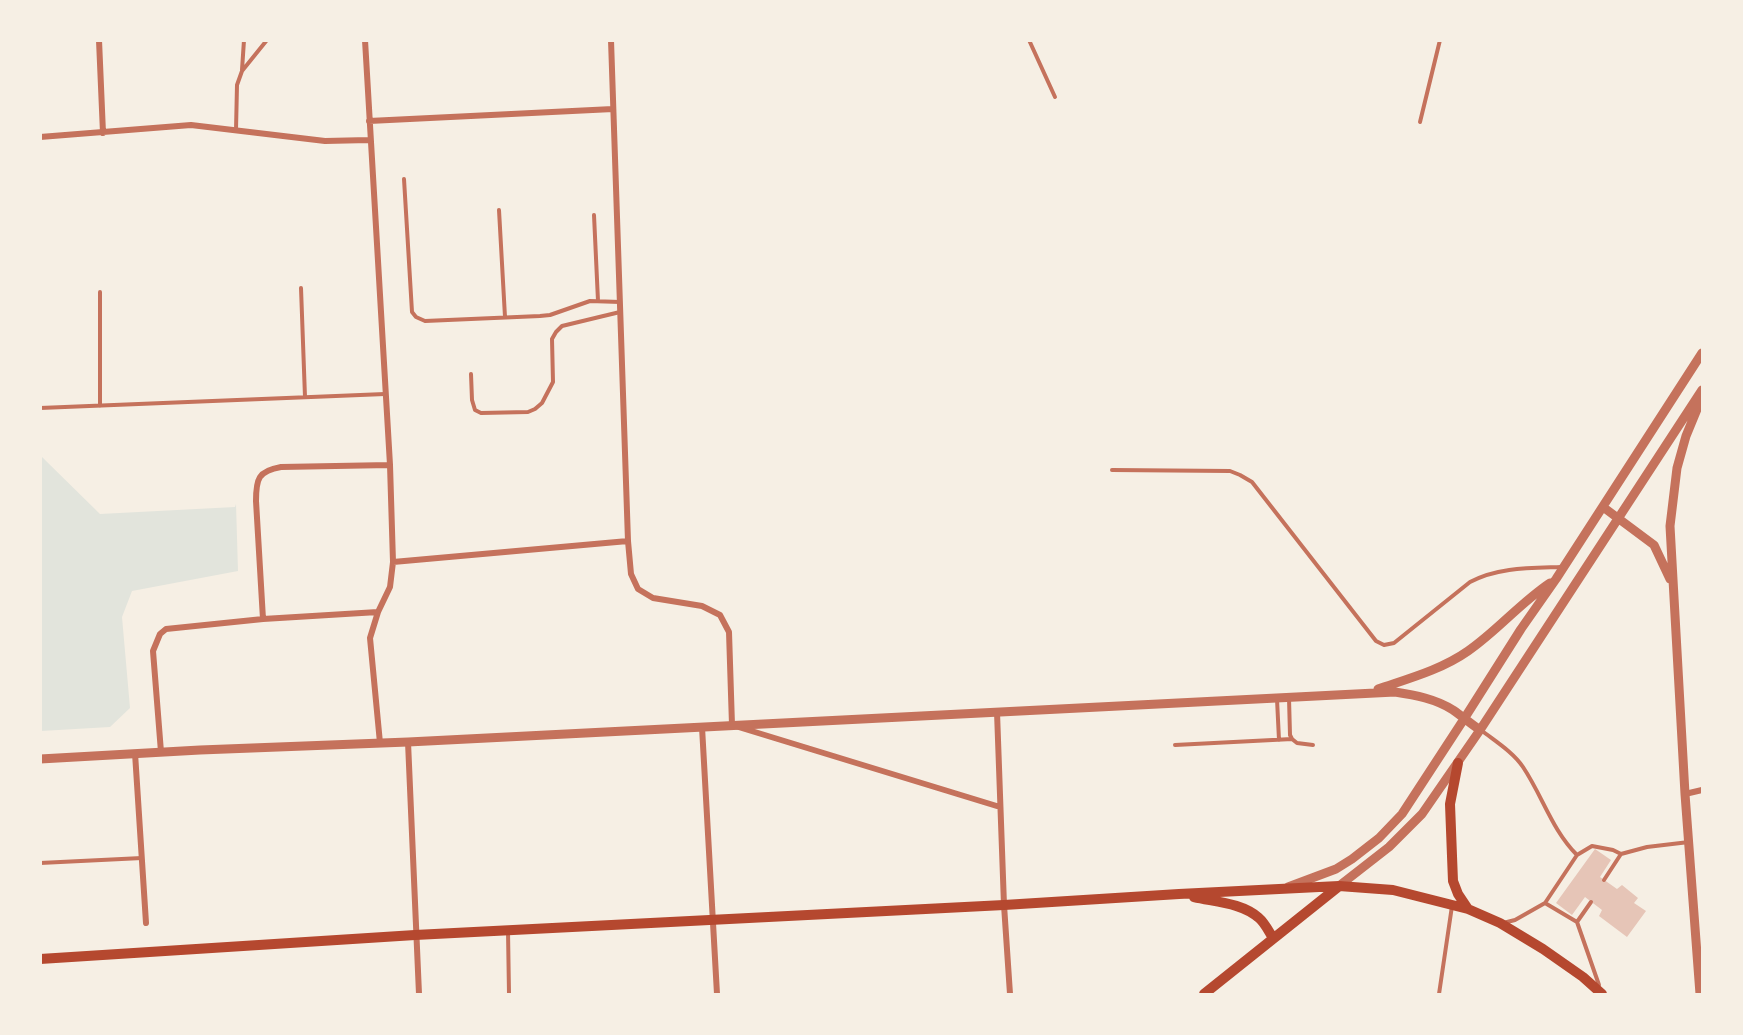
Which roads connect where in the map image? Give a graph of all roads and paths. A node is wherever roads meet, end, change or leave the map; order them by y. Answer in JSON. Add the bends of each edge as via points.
{"nodes":[{"id":1,"x":99,"y":40,"type":"edge"},
{"id":2,"x":244,"y":40,"type":"edge"},
{"id":3,"x":267,"y":40,"type":"edge"},
{"id":4,"x":365,"y":40,"type":"edge"},
{"id":5,"x":611,"y":40,"type":"edge"},
{"id":6,"x":1029,"y":40,"type":"edge"},
{"id":7,"x":1440,"y":40,"type":"edge"},
{"id":8,"x":242,"y":71,"type":"junction"},
{"id":9,"x":1055,"y":97,"type":"dead end"},
{"id":10,"x":613,"y":109,"type":"junction"},
{"id":11,"x":369,"y":121,"type":"junction"},
{"id":12,"x":1420,"y":122,"type":"dead end"},
{"id":13,"x":236,"y":130,"type":"junction"},
{"id":14,"x":103,"y":134,"type":"junction"},
{"id":15,"x":40,"y":137,"type":"edge"},
{"id":16,"x":369,"y":140,"type":"junction"},
{"id":17,"x":404,"y":179,"type":"dead end"},
{"id":18,"x":499,"y":210,"type":"dead end"},
{"id":19,"x":594,"y":215,"type":"dead end"},
{"id":20,"x":301,"y":288,"type":"dead end"},
{"id":21,"x":100,"y":292,"type":"dead end"},
{"id":22,"x":598,"y":301,"type":"junction"},
{"id":23,"x":620,"y":302,"type":"junction"},
{"id":24,"x":620,"y":312,"type":"junction"},
{"id":25,"x":505,"y":317,"type":"junction"},
{"id":26,"x":1702,"y":353,"type":"edge"},
{"id":27,"x":471,"y":374,"type":"dead end"},
{"id":28,"x":1702,"y":390,"type":"edge"},
{"id":29,"x":385,"y":394,"type":"junction"},
{"id":30,"x":1702,"y":395,"type":"edge"},
{"id":31,"x":305,"y":398,"type":"junction"},
{"id":32,"x":100,"y":406,"type":"junction"},
{"id":33,"x":40,"y":408,"type":"edge"},
{"id":34,"x":390,"y":465,"type":"junction"},
{"id":35,"x":1112,"y":470,"type":"dead end"},
{"id":36,"x":1602,"y":507,"type":"junction"},
{"id":37,"x":1618,"y":518,"type":"junction"},
{"id":38,"x":628,"y":541,"type":"junction"},
{"id":39,"x":393,"y":562,"type":"junction"},
{"id":40,"x":1564,"y":567,"type":"junction"},
{"id":41,"x":1556,"y":579,"type":"junction"},
{"id":42,"x":1674,"y":587,"type":"junction"},
{"id":43,"x":378,"y":612,"type":"junction"},
{"id":44,"x":263,"y":619,"type":"junction"},
{"id":45,"x":1367,"y":693,"type":"junction"},
{"id":46,"x":1289,"y":697,"type":"junction"},
{"id":47,"x":1277,"y":698,"type":"junction"},
{"id":48,"x":997,"y":712,"type":"junction"},
{"id":49,"x":1464,"y":719,"type":"junction"},
{"id":50,"x":732,"y":725,"type":"junction"},
{"id":51,"x":702,"y":727,"type":"junction"},
{"id":52,"x":1480,"y":729,"type":"junction"},
{"id":53,"x":1292,"y":739,"type":"junction"},
{"id":54,"x":1279,"y":740,"type":"junction"},
{"id":55,"x":408,"y":742,"type":"junction"},
{"id":56,"x":380,"y":743,"type":"junction"},
{"id":57,"x":1313,"y":744,"type":"dead end"},
{"id":58,"x":1175,"y":745,"type":"dead end"},
{"id":59,"x":161,"y":752,"type":"junction"},
{"id":60,"x":135,"y":753,"type":"junction"},
{"id":61,"x":40,"y":759,"type":"edge"},
{"id":62,"x":1458,"y":763,"type":"junction"},
{"id":63,"x":1702,"y":790,"type":"edge"},
{"id":64,"x":1685,"y":794,"type":"junction"},
{"id":65,"x":1000,"y":807,"type":"junction"},
{"id":66,"x":1689,"y":842,"type":"junction"},
{"id":67,"x":1621,"y":854,"type":"junction"},
{"id":68,"x":1577,"y":855,"type":"junction"},
{"id":69,"x":142,"y":858,"type":"junction"},
{"id":70,"x":40,"y":863,"type":"edge"},
{"id":71,"x":1604,"y":880,"type":"dead end"},
{"id":72,"x":1339,"y":886,"type":"junction"},
{"id":73,"x":1281,"y":889,"type":"junction"},
{"id":74,"x":1179,"y":894,"type":"junction"},
{"id":75,"x":1591,"y":902,"type":"dead end"},
{"id":76,"x":1545,"y":903,"type":"junction"},
{"id":77,"x":1452,"y":904,"type":"junction"},
{"id":78,"x":1004,"y":905,"type":"junction"},
{"id":79,"x":1468,"y":909,"type":"junction"},
{"id":80,"x":713,"y":920,"type":"junction"},
{"id":81,"x":1577,"y":922,"type":"junction"},
{"id":82,"x":146,"y":923,"type":"dead end"},
{"id":83,"x":1500,"y":923,"type":"junction"},
{"id":84,"x":508,"y":930,"type":"junction"},
{"id":85,"x":415,"y":935,"type":"junction"},
{"id":86,"x":1273,"y":939,"type":"junction"},
{"id":87,"x":1699,"y":944,"type":"edge"},
{"id":88,"x":40,"y":959,"type":"edge"},
{"id":89,"x":419,"y":994,"type":"edge"},
{"id":90,"x":509,"y":994,"type":"edge"},
{"id":91,"x":717,"y":994,"type":"edge"},
{"id":92,"x":1010,"y":994,"type":"edge"},
{"id":93,"x":1204,"y":994,"type":"edge"},
{"id":94,"x":1439,"y":994,"type":"edge"},
{"id":95,"x":1603,"y":994,"type":"edge"},
{"id":96,"x":1700,"y":994,"type":"edge"}],
"edges":[{"from":1,"to":14,"type":"street"},
{"from":2,"to":8,"type":"lane"},
{"from":3,"to":8,"type":"lane"},
{"from":4,"to":11,"type":"street"},
{"from":5,"to":10,"type":"street"},
{"from":6,"to":9,"type":"lane"},
{"from":7,"to":12,"type":"lane"},
{"from":8,"to":13,"type":"lane","via":[[237,85]]},
{"from":10,"to":11,"type":"street"},
{"from":10,"to":23,"type":"street"},
{"from":11,"to":16,"type":"street"},
{"from":13,"to":14,"type":"street","via":[[191,126]]},
{"from":13,"to":16,"type":"street","via":[[325,141]]},
{"from":14,"to":15,"type":"street"},
{"from":16,"to":29,"type":"street"},
{"from":17,"to":25,"type":"lane","via":[[412,312],[425,321]]},
{"from":18,"to":25,"type":"lane"},
{"from":19,"to":22,"type":"lane"},
{"from":20,"to":31,"type":"lane"},
{"from":21,"to":32,"type":"lane"},
{"from":22,"to":23,"type":"lane"},
{"from":22,"to":25,"type":"lane","via":[[550,315]]},
{"from":23,"to":24,"type":"street"},
{"from":24,"to":27,"type":"lane","via":[[562,326],[556,332],[552,339],[553,382],[535,410],[475,410]]},
{"from":24,"to":38,"type":"street"},
{"from":26,"to":36,"type":"street"},
{"from":28,"to":37,"type":"street"},
{"from":29,"to":31,"type":"lane"},
{"from":29,"to":34,"type":"street"},
{"from":30,"to":42,"type":"street","via":[[1677,468],[1670,526]]},
{"from":31,"to":32,"type":"lane"},
{"from":32,"to":33,"type":"lane"},
{"from":34,"to":39,"type":"street"},
{"from":34,"to":44,"type":"street","via":[[281,467],[261,475],[256,484],[256,501]]},
{"from":35,"to":40,"type":"lane","via":[[1230,471],[1252,482],[1376,640],[1384,645],[1394,643],[1480,577],[1509,569]]},
{"from":36,"to":37,"type":"street"},
{"from":36,"to":40,"type":"street"},
{"from":37,"to":42,"type":"street","via":[[1654,545]]},
{"from":37,"to":52,"type":"street"},
{"from":38,"to":39,"type":"street"},
{"from":38,"to":50,"type":"street","via":[[631,574],[638,589],[653,598],[702,606],[720,615],[729,632]]},
{"from":39,"to":43,"type":"street","via":[[390,586]]},
{"from":40,"to":41,"type":"street"},
{"from":41,"to":45,"type":"street","via":[[1523,602],[1466,653],[1437,668]]},
{"from":41,"to":49,"type":"street"},
{"from":42,"to":64,"type":"street"},
{"from":43,"to":44,"type":"street"},
{"from":43,"to":56,"type":"street","via":[[370,638]]},
{"from":44,"to":59,"type":"street","via":[[174,627],[160,634],[153,651]]},
{"from":45,"to":46,"type":"street"},
{"from":45,"to":49,"type":"street","via":[[1420,696]]},
{"from":46,"to":47,"type":"street"},
{"from":46,"to":53,"type":"lane"},
{"from":47,"to":48,"type":"street"},
{"from":47,"to":54,"type":"lane"},
{"from":48,"to":50,"type":"street"},
{"from":48,"to":65,"type":"street"},
{"from":49,"to":52,"type":"street"},
{"from":49,"to":73,"type":"street","via":[[1396,820],[1364,850],[1336,869]]},
{"from":50,"to":51,"type":"street"},
{"from":50,"to":65,"type":"street"},
{"from":51,"to":55,"type":"street"},
{"from":51,"to":80,"type":"street"},
{"from":52,"to":62,"type":"street"},
{"from":52,"to":68,"type":"lane","via":[[1516,758],[1558,833]]},
{"from":53,"to":54,"type":"lane"},
{"from":53,"to":57,"type":"lane"},
{"from":54,"to":58,"type":"lane"},
{"from":55,"to":56,"type":"street"},
{"from":55,"to":85,"type":"street"},
{"from":56,"to":59,"type":"street"},
{"from":59,"to":60,"type":"street"},
{"from":60,"to":61,"type":"street"},
{"from":60,"to":69,"type":"street"},
{"from":62,"to":72,"type":"street","via":[[1409,829]]},
{"from":62,"to":79,"type":"main road","via":[[1450,804],[1453,881]]},
{"from":63,"to":64,"type":"street"},
{"from":64,"to":66,"type":"street"},
{"from":65,"to":78,"type":"street"},
{"from":66,"to":67,"type":"lane"},
{"from":66,"to":87,"type":"street"},
{"from":67,"to":68,"type":"lane","via":[[1592,846]]},
{"from":67,"to":71,"type":"lane"},
{"from":68,"to":76,"type":"lane"},
{"from":69,"to":70,"type":"lane"},
{"from":69,"to":82,"type":"street"},
{"from":72,"to":73,"type":"main road"},
{"from":72,"to":77,"type":"main road","via":[[1393,890]]},
{"from":72,"to":86,"type":"main road"},
{"from":73,"to":74,"type":"main road"},
{"from":74,"to":78,"type":"main road"},
{"from":74,"to":86,"type":"main road","via":[[1246,910],[1260,919]]},
{"from":75,"to":81,"type":"lane"},
{"from":76,"to":81,"type":"lane"},
{"from":76,"to":83,"type":"lane","via":[[1515,920]]},
{"from":77,"to":79,"type":"main road"},
{"from":77,"to":94,"type":"lane"},
{"from":78,"to":80,"type":"main road"},
{"from":78,"to":92,"type":"street"},
{"from":79,"to":83,"type":"main road"},
{"from":80,"to":84,"type":"main road"},
{"from":80,"to":91,"type":"street"},
{"from":81,"to":95,"type":"lane"},
{"from":83,"to":95,"type":"main road"},
{"from":84,"to":85,"type":"main road"},
{"from":84,"to":90,"type":"lane"},
{"from":85,"to":88,"type":"main road"},
{"from":85,"to":89,"type":"street"},
{"from":86,"to":93,"type":"main road"},
{"from":87,"to":96,"type":"street"}]}
